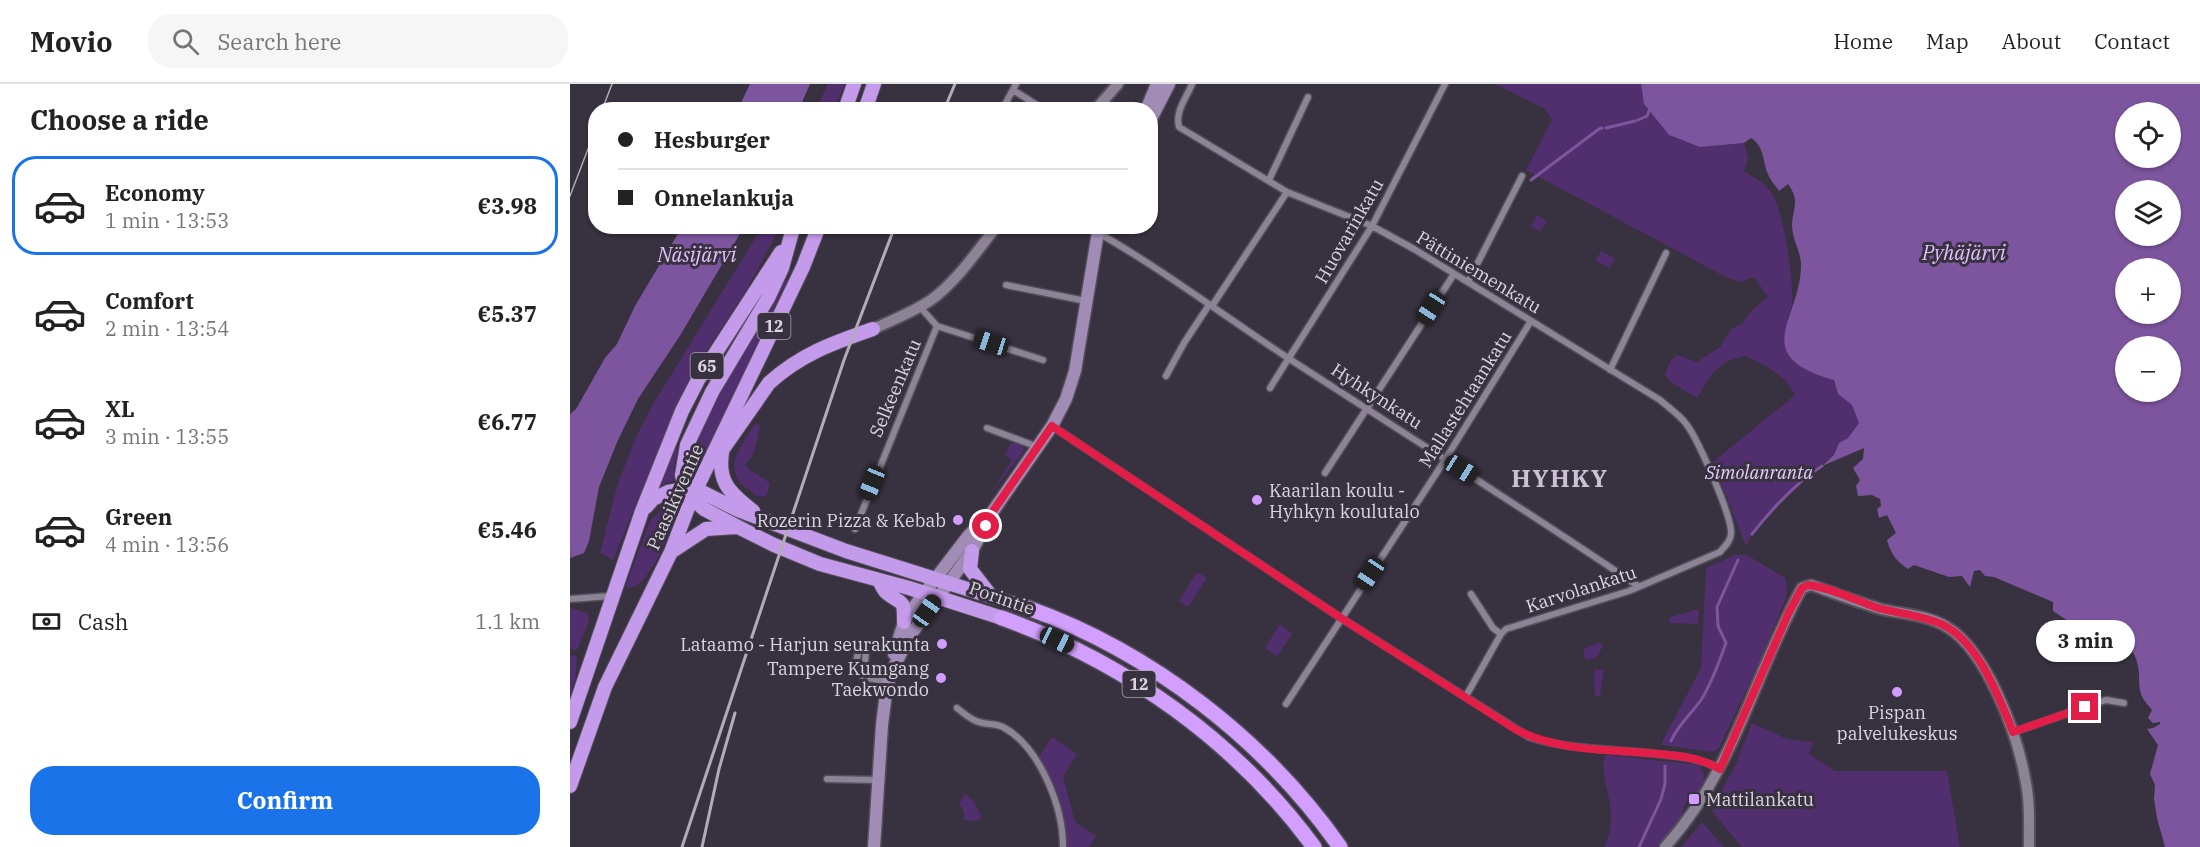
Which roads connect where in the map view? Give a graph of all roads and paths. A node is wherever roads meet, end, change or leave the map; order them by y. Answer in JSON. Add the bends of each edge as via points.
{"nodes":[{"id":1,"x":854,"y":84,"type":"edge"},
{"id":2,"x":874,"y":84,"type":"edge"},
{"id":3,"x":1118,"y":84,"type":"edge"},
{"id":4,"x":1157,"y":84,"type":"edge"},
{"id":5,"x":1169,"y":84,"type":"edge"},
{"id":6,"x":1192,"y":84,"type":"edge"},
{"id":7,"x":1445,"y":84,"type":"edge"},
{"id":8,"x":1015,"y":87,"type":"edge"},
{"id":9,"x":1308,"y":97,"type":"dead end"},
{"id":10,"x":847,"y":102,"type":"edge"},
{"id":11,"x":868,"y":102,"type":"edge"},
{"id":12,"x":1007,"y":102,"type":"edge"},
{"id":13,"x":1035,"y":102,"type":"edge"},
{"id":14,"x":1102,"y":102,"type":"edge"},
{"id":15,"x":1149,"y":102,"type":"edge"},
{"id":16,"x":1158,"y":105,"type":"edge"},
{"id":17,"x":1522,"y":176,"type":"dead end"},
{"id":18,"x":1269,"y":180,"type":"junction"},
{"id":19,"x":1287,"y":192,"type":"junction"},
{"id":20,"x":1372,"y":226,"type":"junction"},
{"id":21,"x":791,"y":234,"type":"edge"},
{"id":22,"x":792,"y":234,"type":"edge"},
{"id":23,"x":816,"y":234,"type":"edge"},
{"id":24,"x":990,"y":234,"type":"edge"},
{"id":25,"x":1098,"y":234,"type":"edge"},
{"id":26,"x":1105,"y":234,"type":"edge"},
{"id":27,"x":1666,"y":253,"type":"dead end"},
{"id":28,"x":1454,"y":274,"type":"junction"},
{"id":29,"x":1468,"y":282,"type":"junction"},
{"id":30,"x":1006,"y":285,"type":"dead end"},
{"id":31,"x":1086,"y":301,"type":"junction"},
{"id":32,"x":1210,"y":305,"type":"junction"},
{"id":33,"x":920,"y":307,"type":"junction"},
{"id":34,"x":1531,"y":321,"type":"junction"},
{"id":35,"x":937,"y":326,"type":"junction"},
{"id":36,"x":873,"y":329,"type":"joint"},
{"id":37,"x":1289,"y":358,"type":"junction"},
{"id":38,"x":1043,"y":360,"type":"dead end"},
{"id":39,"x":1610,"y":370,"type":"junction"},
{"id":40,"x":1166,"y":376,"type":"dead end"},
{"id":41,"x":1270,"y":388,"type":"dead end"},
{"id":42,"x":1368,"y":408,"type":"junction"},
{"id":43,"x":727,"y":424,"type":"junction"},
{"id":44,"x":1052,"y":426,"type":"junction"},
{"id":45,"x":987,"y":428,"type":"dead end"},
{"id":46,"x":1037,"y":448,"type":"junction"},
{"id":47,"x":722,"y":453,"type":"junction"},
{"id":48,"x":1445,"y":459,"type":"junction"},
{"id":49,"x":708,"y":466,"type":"junction"},
{"id":50,"x":1324,"y":474,"type":"dead end"},
{"id":51,"x":691,"y":492,"type":"junction"},
{"id":52,"x":642,"y":511,"type":"junction"},
{"id":53,"x":991,"y":514,"type":"junction"},
{"id":54,"x":763,"y":518,"type":"junction"},
{"id":55,"x":738,"y":527,"type":"junction"},
{"id":56,"x":855,"y":529,"type":"dead end"},
{"id":57,"x":1730,"y":538,"type":"joint"},
{"id":58,"x":972,"y":551,"type":"junction"},
{"id":59,"x":671,"y":552,"type":"junction"},
{"id":60,"x":879,"y":580,"type":"junction"},
{"id":61,"x":942,"y":581,"type":"junction"},
{"id":62,"x":1638,"y":586,"type":"junction"},
{"id":63,"x":1471,"y":594,"type":"dead end"},
{"id":64,"x":930,"y":595,"type":"junction"},
{"id":65,"x":612,"y":596,"type":"junction"},
{"id":66,"x":991,"y":596,"type":"junction"},
{"id":67,"x":570,"y":599,"type":"edge"},
{"id":68,"x":1028,"y":608,"type":"joint"},
{"id":69,"x":1002,"y":618,"type":"joint"},
{"id":70,"x":1341,"y":618,"type":"junction"},
{"id":71,"x":904,"y":622,"type":"junction"},
{"id":72,"x":1501,"y":634,"type":"junction"},
{"id":73,"x":864,"y":677,"type":"dead end"},
{"id":74,"x":889,"y":679,"type":"junction"},
{"id":75,"x":1466,"y":696,"type":"junction"},
{"id":76,"x":2124,"y":703,"type":"dead end"},
{"id":77,"x":1286,"y":704,"type":"dead end"},
{"id":78,"x":957,"y":708,"type":"dead end"},
{"id":79,"x":570,"y":722,"type":"edge"},
{"id":80,"x":2013,"y":732,"type":"junction"},
{"id":81,"x":1720,"y":769,"type":"junction"},
{"id":82,"x":827,"y":779,"type":"dead end"},
{"id":83,"x":878,"y":780,"type":"junction"},
{"id":84,"x":570,"y":786,"type":"edge"},
{"id":85,"x":874,"y":847,"type":"edge"},
{"id":86,"x":1063,"y":847,"type":"edge"},
{"id":87,"x":1314,"y":847,"type":"edge"},
{"id":88,"x":1340,"y":847,"type":"edge"},
{"id":89,"x":1665,"y":847,"type":"edge"},
{"id":90,"x":2029,"y":847,"type":"edge"}],
"edges":[{"from":1,"to":10,"type":"highway"},
{"from":2,"to":11,"type":"highway"},
{"from":3,"to":14,"type":"street"},
{"from":4,"to":15,"type":"main road"},
{"from":5,"to":16,"type":"main road"},
{"from":6,"to":18,"type":"street","name":"Pättiniemenkatu","via":[[1178,112],[1179,127]]},
{"from":7,"to":20,"type":"street","name":"Huovarinkatu"},
{"from":8,"to":12,"type":"street"},
{"from":8,"to":13,"type":"street"},
{"from":9,"to":18,"type":"street"},
{"from":17,"to":29,"type":"street"},
{"from":18,"to":19,"type":"street","name":"Pättiniemenkatu"},
{"from":19,"to":20,"type":"street","name":"Pättiniemenkatu"},
{"from":19,"to":32,"type":"street"},
{"from":20,"to":28,"type":"street","name":"Pättiniemenkatu"},
{"from":20,"to":37,"type":"street","name":"Huovarinkatu"},
{"from":21,"to":52,"type":"highway","name":"Paasikiventie","number":"65","via":[[698,380]]},
{"from":22,"to":51,"type":"highway","number":"12","via":[[768,298],[712,392],[687,445],[682,475]]},
{"from":23,"to":43,"type":"highway","name":"Paasikiventie","number":"12"},
{"from":24,"to":33,"type":"street","via":[[933,299]]},
{"from":25,"to":31,"type":"main road"},
{"from":26,"to":32,"type":"street","name":"Hyhkynkatu"},
{"from":27,"to":39,"type":"street"},
{"from":28,"to":29,"type":"street","name":"Pättiniemenkatu"},
{"from":28,"to":42,"type":"street"},
{"from":29,"to":34,"type":"street","name":"Pättiniemenkatu"},
{"from":30,"to":31,"type":"street"},
{"from":31,"to":44,"type":"main road","via":[[1074,377]]},
{"from":32,"to":37,"type":"street","name":"Hyhkynkatu"},
{"from":32,"to":40,"type":"street"},
{"from":33,"to":35,"type":"street","name":"Selkeenkatu"},
{"from":33,"to":36,"type":"street"},
{"from":34,"to":39,"type":"street","name":"Pättiniemenkatu"},
{"from":34,"to":48,"type":"street","name":"Mallastehtaankatu"},
{"from":35,"to":38,"type":"street","name":"Selkeenkatu"},
{"from":35,"to":56,"type":"street","name":"Selkeenkatu"},
{"from":36,"to":47,"type":"highway","via":[[817,350],[769,383]]},
{"from":37,"to":41,"type":"street","name":"Huovarinkatu"},
{"from":37,"to":42,"type":"street","name":"Hyhkynkatu"},
{"from":39,"to":57,"type":"street","name":"Pättiniemenkatu","via":[[1660,400],[1685,422],[1698,442],[1727,515]]},
{"from":42,"to":48,"type":"street","name":"Hyhkynkatu"},
{"from":42,"to":50,"type":"street"},
{"from":43,"to":47,"type":"highway","number":"12"},
{"from":43,"to":49,"type":"highway","name":"Paasikiventie"},
{"from":44,"to":46,"type":"main road"},
{"from":44,"to":70,"type":"street"},
{"from":45,"to":46,"type":"street"},
{"from":46,"to":53,"type":"main road"},
{"from":47,"to":49,"type":"highway"},
{"from":47,"to":54,"type":"highway","number":"12","via":[[725,485]]},
{"from":48,"to":62,"type":"street","name":"Hyhkynkatu"},
{"from":48,"to":70,"type":"street","name":"Mallastehtaankatu"},
{"from":49,"to":51,"type":"highway","name":"Paasikiventie"},
{"from":51,"to":52,"type":"highway","via":[[668,492],[653,499]]},
{"from":51,"to":54,"type":"highway"},
{"from":51,"to":55,"type":"highway","name":"Porintie","number":"12"},
{"from":51,"to":59,"type":"highway","name":"Paasikiventie"},
{"from":52,"to":65,"type":"highway","name":"Paasikiventie","number":"65"},
{"from":53,"to":58,"type":"main road"},
{"from":53,"to":61,"type":"main road","via":[[969,535]]},
{"from":54,"to":61,"type":"highway","name":"Porintie","number":"12","via":[[846,551]]},
{"from":55,"to":59,"type":"highway","via":[[706,529]]},
{"from":55,"to":60,"type":"highway","name":"Porintie","number":"12","via":[[820,564]]},
{"from":57,"to":62,"type":"street","name":"Karvolankatu","via":[[1720,552]]},
{"from":58,"to":61,"type":"main road"},
{"from":58,"to":66,"type":"highway","via":[[970,568]]},
{"from":59,"to":84,"type":"highway","name":"Paasikiventie","via":[[606,687]]},
{"from":60,"to":64,"type":"highway","name":"Porintie","number":"12"},
{"from":60,"to":71,"type":"highway","via":[[885,592],[903,604]]},
{"from":61,"to":64,"type":"main road"},
{"from":61,"to":66,"type":"highway","name":"Porintie","number":"12"},
{"from":62,"to":72,"type":"street","name":"Karvolankatu","via":[[1506,629]]},
{"from":63,"to":72,"type":"street"},
{"from":64,"to":69,"type":"highway","name":"Porintie","number":"12"},
{"from":64,"to":71,"type":"main road"},
{"from":64,"to":74,"type":"main road"},
{"from":65,"to":67,"type":"street"},
{"from":65,"to":79,"type":"highway","name":"Paasikiventie","number":"65"},
{"from":66,"to":68,"type":"highway","name":"Porintie","number":"12"},
{"from":68,"to":88,"type":"highway","name":"Porintie","number":"12","via":[[1116,649],[1192,697],[1270,764]]},
{"from":69,"to":87,"type":"highway","name":"Porintie","number":"12","via":[[1087,654],[1154,694],[1242,765]]},
{"from":70,"to":75,"type":"street"},
{"from":70,"to":77,"type":"street","name":"Mallastehtaankatu"},
{"from":71,"to":74,"type":"main road"},
{"from":72,"to":75,"type":"street"},
{"from":73,"to":74,"type":"street"},
{"from":74,"to":83,"type":"main road"},
{"from":75,"to":81,"type":"street","via":[[1515,729],[1542,741],[1685,757]]},
{"from":76,"to":80,"type":"street","via":[[2106,700]]},
{"from":78,"to":86,"type":"street","via":[[978,722],[1003,727],[1031,753],[1046,776],[1056,804]]},
{"from":80,"to":81,"type":"street","via":[[1976,657],[1946,626],[1811,585],[1802,588]]},
{"from":80,"to":90,"type":"street","via":[[2025,780]]},
{"from":81,"to":89,"type":"street","via":[[1700,804]]},
{"from":82,"to":83,"type":"street"},
{"from":83,"to":85,"type":"main road"}]}
